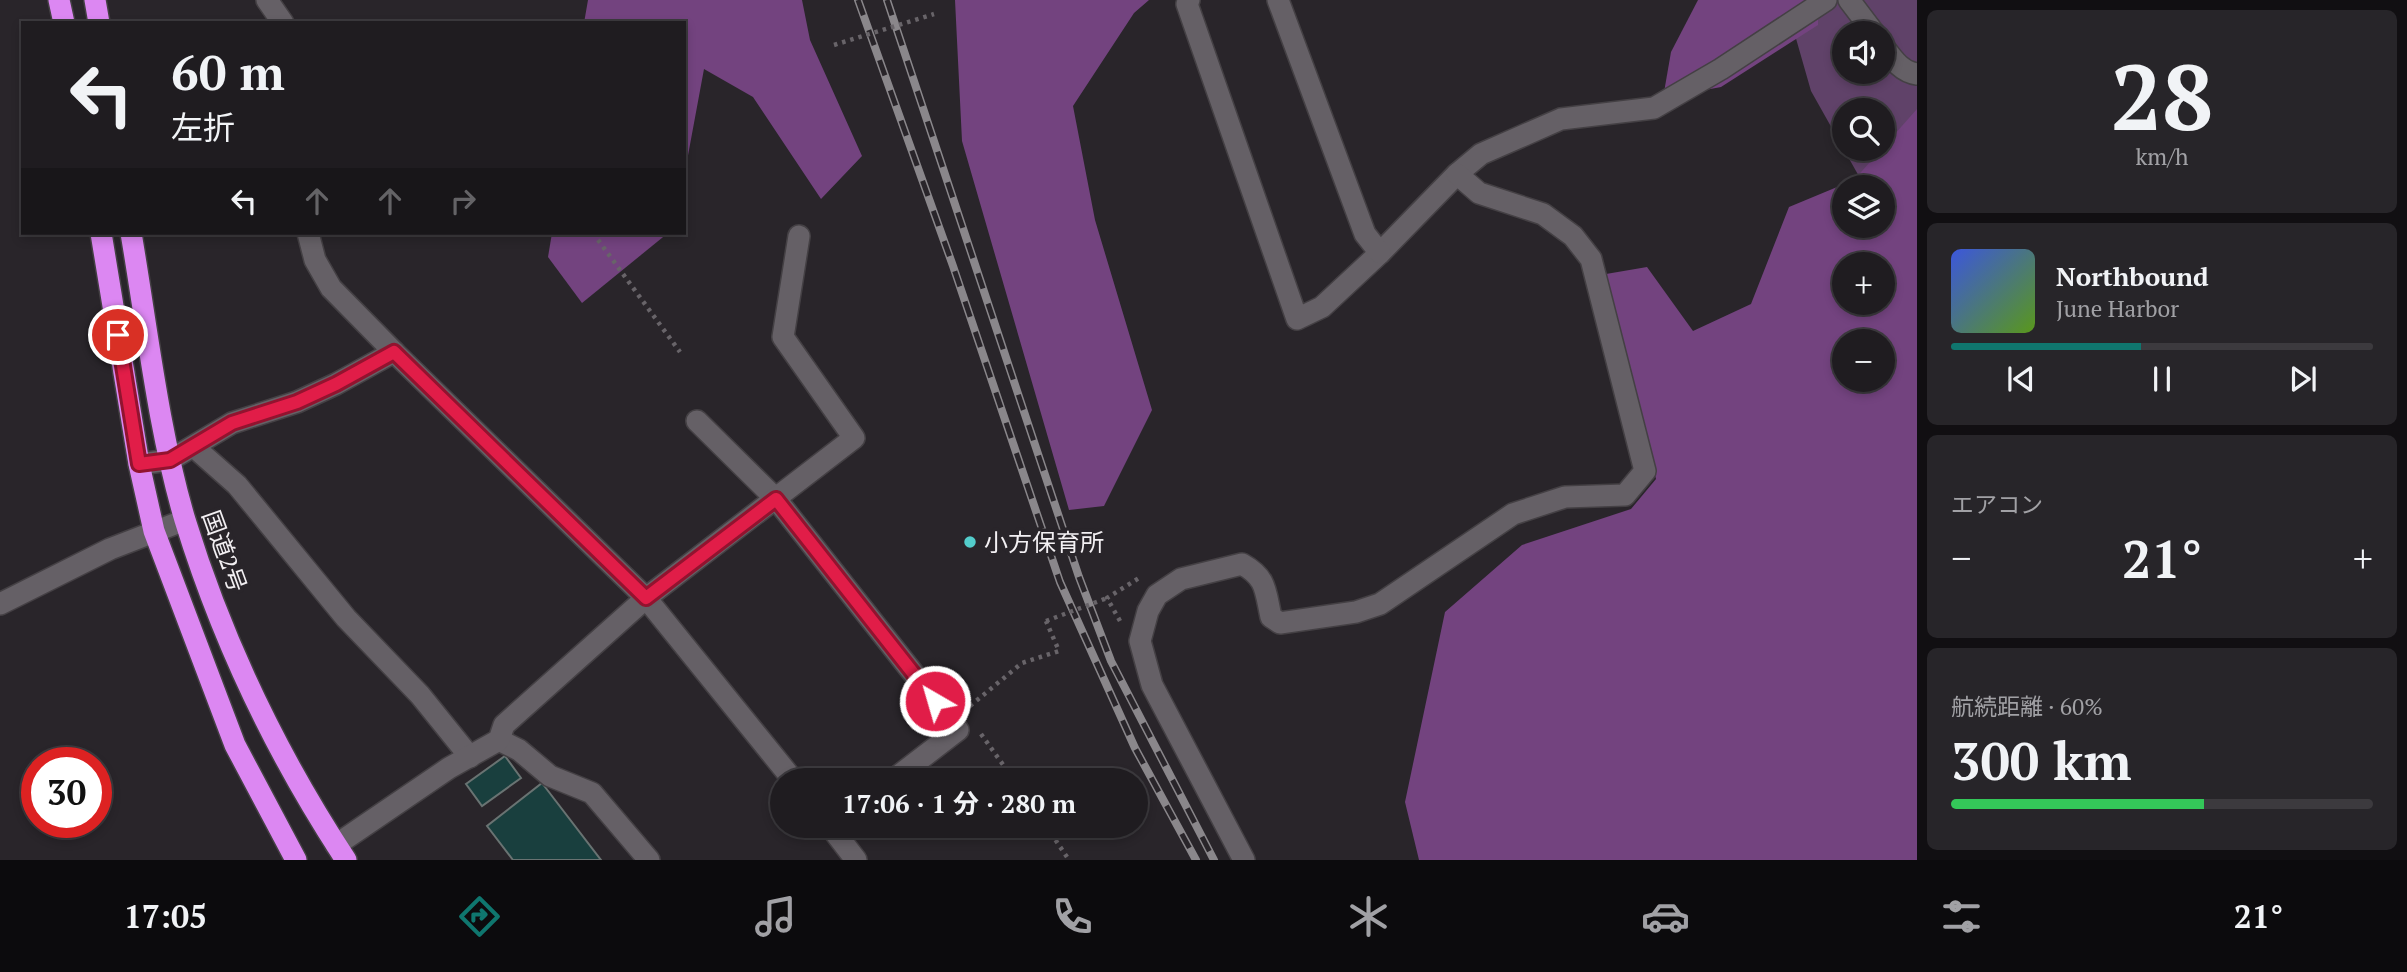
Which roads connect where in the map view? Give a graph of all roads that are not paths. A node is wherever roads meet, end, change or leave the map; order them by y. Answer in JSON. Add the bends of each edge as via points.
{"nodes":[{"id":1,"x":59,"y":0,"type":"edge"},
{"id":2,"x":95,"y":0,"type":"edge"},
{"id":3,"x":267,"y":0,"type":"edge"},
{"id":4,"x":1189,"y":0,"type":"edge"},
{"id":5,"x":1278,"y":0,"type":"edge"},
{"id":6,"x":1826,"y":0,"type":"edge"},
{"id":7,"x":1849,"y":0,"type":"edge"},
{"id":8,"x":64,"y":21,"type":"edge"},
{"id":9,"x":100,"y":21,"type":"edge"},
{"id":10,"x":282,"y":21,"type":"edge"},
{"id":11,"x":1865,"y":21,"type":"edge"},
{"id":12,"x":1895,"y":62,"type":"edge"},
{"id":13,"x":1917,"y":74,"type":"edge"},
{"id":14,"x":1457,"y":174,"type":"junction"},
{"id":15,"x":101,"y":235,"type":"edge"},
{"id":16,"x":131,"y":235,"type":"edge"},
{"id":17,"x":309,"y":235,"type":"edge"},
{"id":18,"x":799,"y":236,"type":"dead end"},
{"id":19,"x":1380,"y":253,"type":"junction"},
{"id":20,"x":394,"y":352,"type":"junction"},
{"id":21,"x":697,"y":421,"type":"dead end"},
{"id":22,"x":194,"y":447,"type":"junction"},
{"id":23,"x":170,"y":460,"type":"junction"},
{"id":24,"x":139,"y":464,"type":"junction"},
{"id":25,"x":776,"y":499,"type":"junction"},
{"id":26,"x":185,"y":520,"type":"junction"},
{"id":27,"x":155,"y":531,"type":"junction"},
{"id":28,"x":646,"y":598,"type":"junction"},
{"id":29,"x":0,"y":604,"type":"edge"},
{"id":30,"x":499,"y":740,"type":"junction"},
{"id":31,"x":470,"y":757,"type":"junction"},
{"id":32,"x":783,"y":768,"type":"edge"},
{"id":33,"x":909,"y":768,"type":"edge"},
{"id":34,"x":837,"y":838,"type":"edge"},
{"id":35,"x":341,"y":853,"type":"edge"},
{"id":36,"x":845,"y":856,"type":"edge"},
{"id":37,"x":296,"y":860,"type":"edge"},
{"id":38,"x":649,"y":860,"type":"edge"},
{"id":39,"x":1244,"y":860,"type":"edge"}],
"edges":[{"from":1,"to":8,"type":"highway"},
{"from":2,"to":9,"type":"highway"},
{"from":3,"to":10,"type":"street"},
{"from":4,"to":19,"type":"street","via":[[1297,318],[1322,307]]},
{"from":5,"to":19,"type":"street","via":[[1366,234]]},
{"from":6,"to":14,"type":"street","via":[[1654,108],[1561,119],[1481,154]]},
{"from":7,"to":11,"type":"street"},
{"from":12,"to":13,"type":"street"},
{"from":14,"to":19,"type":"street"},
{"from":14,"to":39,"type":"street","via":[[1479,193],[1543,214],[1573,236],[1591,260],[1644,471],[1625,495],[1565,497],[1513,514],[1380,604],[1356,612],[1280,623],[1271,617],[1257,572],[1242,564],[1181,579],[1157,595],[1140,641],[1152,685]]},
{"from":15,"to":24,"type":"highway"},
{"from":16,"to":23,"type":"highway","name":"国道2号"},
{"from":17,"to":20,"type":"street","via":[[315,260],[331,288]]},
{"from":18,"to":25,"type":"street","via":[[783,337],[854,438]]},
{"from":20,"to":22,"type":"street","via":[[297,402],[232,423]]},
{"from":20,"to":28,"type":"street"},
{"from":21,"to":25,"type":"street"},
{"from":22,"to":23,"type":"street"},
{"from":22,"to":31,"type":"street","via":[[237,485],[346,618],[420,695]]},
{"from":23,"to":24,"type":"street"},
{"from":23,"to":26,"type":"highway","name":"国道2号"},
{"from":24,"to":27,"type":"highway"},
{"from":25,"to":28,"type":"street"},
{"from":25,"to":33,"type":"street","via":[[958,730]]},
{"from":26,"to":27,"type":"street"},
{"from":26,"to":35,"type":"highway","name":"国道2号","via":[[238,664],[278,747]]},
{"from":27,"to":29,"type":"street"},
{"from":27,"to":37,"type":"highway","via":[[235,746]]},
{"from":28,"to":30,"type":"street","via":[[504,725]]},
{"from":28,"to":32,"type":"street"},
{"from":30,"to":31,"type":"street"},
{"from":30,"to":38,"type":"street","via":[[550,776],[592,793]]},
{"from":31,"to":35,"type":"street","via":[[449,768]]},
{"from":34,"to":36,"type":"street"}]}
